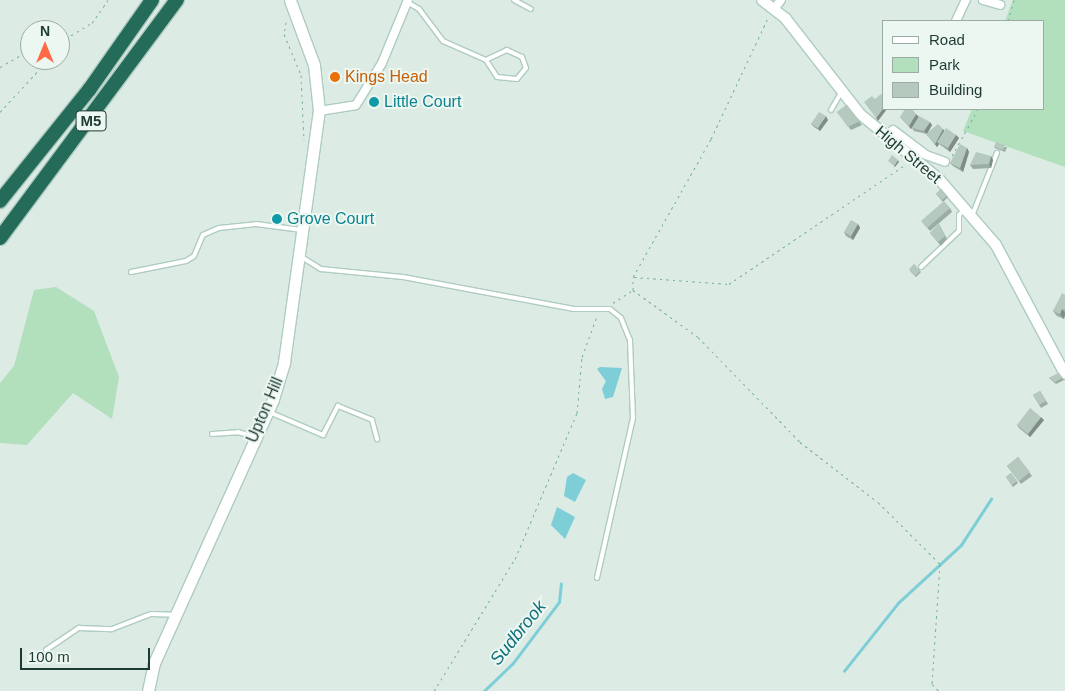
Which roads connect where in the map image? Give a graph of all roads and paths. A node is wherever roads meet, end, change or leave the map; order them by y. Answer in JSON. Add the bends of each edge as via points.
{"nodes":[{"id":1,"x":108,"y":0,"type":"edge"},
{"id":2,"x":152,"y":0,"type":"edge"},
{"id":3,"x":177,"y":0,"type":"edge"},
{"id":4,"x":514,"y":0,"type":"edge"},
{"id":5,"x":762,"y":0,"type":"edge"},
{"id":6,"x":781,"y":0,"type":"edge"},
{"id":7,"x":966,"y":0,"type":"edge"},
{"id":8,"x":983,"y":0,"type":"edge"},
{"id":9,"x":1014,"y":0,"type":"edge"},
{"id":10,"x":407,"y":1,"type":"edge"},
{"id":11,"x":291,"y":2,"type":"edge"},
{"id":12,"x":1000,"y":5,"type":"dead end"},
{"id":13,"x":531,"y":9,"type":"dead end"},
{"id":14,"x":774,"y":9,"type":"junction"},
{"id":15,"x":956,"y":20,"type":"edge"},
{"id":16,"x":1008,"y":20,"type":"edge"},
{"id":17,"x":70,"y":38,"type":"edge"},
{"id":18,"x":20,"y":56,"type":"edge"},
{"id":19,"x":486,"y":60,"type":"junction"},
{"id":20,"x":0,"y":67,"type":"edge"},
{"id":21,"x":39,"y":70,"type":"edge"},
{"id":22,"x":841,"y":90,"type":"junction"},
{"id":23,"x":832,"y":110,"type":"dead end"},
{"id":24,"x":977,"y":110,"type":"edge"},
{"id":25,"x":319,"y":111,"type":"junction"},
{"id":26,"x":0,"y":112,"type":"edge"},
{"id":27,"x":893,"y":130,"type":"dead end"},
{"id":28,"x":304,"y":144,"type":"dead end"},
{"id":29,"x":997,"y":153,"type":"dead end"},
{"id":30,"x":926,"y":155,"type":"junction"},
{"id":31,"x":949,"y":160,"type":"joint"},
{"id":32,"x":917,"y":162,"type":"junction"},
{"id":33,"x":0,"y":201,"type":"edge"},
{"id":34,"x":968,"y":213,"type":"junction"},
{"id":35,"x":304,"y":230,"type":"junction"},
{"id":36,"x":0,"y":238,"type":"edge"},
{"id":37,"x":300,"y":256,"type":"junction"},
{"id":38,"x":921,"y":266,"type":"dead end"},
{"id":39,"x":131,"y":272,"type":"dead end"},
{"id":40,"x":633,"y":277,"type":"junction"},
{"id":41,"x":633,"y":290,"type":"junction"},
{"id":42,"x":598,"y":309,"type":"junction"},
{"id":43,"x":1065,"y":374,"type":"edge"},
{"id":44,"x":267,"y":412,"type":"junction"},
{"id":45,"x":212,"y":434,"type":"dead end"},
{"id":46,"x":254,"y":437,"type":"junction"},
{"id":47,"x":377,"y":438,"type":"dead end"},
{"id":48,"x":597,"y":578,"type":"dead end"},
{"id":49,"x":174,"y":615,"type":"junction"},
{"id":50,"x":46,"y":650,"type":"dead end"},
{"id":51,"x":148,"y":691,"type":"edge"},
{"id":52,"x":434,"y":691,"type":"edge"},
{"id":53,"x":939,"y":691,"type":"edge"}],
"edges":[{"from":1,"to":17,"type":"path","via":[[92,23]]},
{"from":2,"to":33,"type":"highway","number":"M5","via":[[89,90]]},
{"from":3,"to":36,"type":"highway","number":"M5"},
{"from":4,"to":13,"type":"lane"},
{"from":5,"to":14,"type":"street","name":"High Street"},
{"from":6,"to":14,"type":"street"},
{"from":7,"to":15,"type":"street"},
{"from":8,"to":12,"type":"street"},
{"from":9,"to":16,"type":"path"},
{"from":10,"to":19,"type":"lane","via":[[419,9],[444,41]]},
{"from":10,"to":25,"type":"street","via":[[382,64],[356,104]]},
{"from":11,"to":25,"type":"main road","name":"Upton Hill","via":[[314,66]]},
{"from":11,"to":28,"type":"path","via":[[284,34],[301,75]]},
{"from":14,"to":22,"type":"street","name":"High Street"},
{"from":14,"to":40,"type":"path","via":[[711,139]]},
{"from":18,"to":20,"type":"path"},
{"from":19,"to":19,"type":"lane","via":[[497,77],[506,81],[517,79],[526,68],[522,57],[507,50]]},
{"from":21,"to":26,"type":"path"},
{"from":22,"to":23,"type":"lane"},
{"from":22,"to":32,"type":"street","name":"High Street","via":[[880,134]]},
{"from":24,"to":31,"type":"path"},
{"from":25,"to":35,"type":"main road","name":"Upton Hill"},
{"from":27,"to":30,"type":"street"},
{"from":29,"to":34,"type":"lane"},
{"from":30,"to":31,"type":"street"},
{"from":30,"to":32,"type":"street"},
{"from":32,"to":34,"type":"street","name":"High Street"},
{"from":32,"to":40,"type":"path","via":[[780,247],[729,284]]},
{"from":34,"to":38,"type":"lane","via":[[959,215],[959,231]]},
{"from":34,"to":43,"type":"street","name":"High Street","via":[[1014,274]]},
{"from":35,"to":37,"type":"main road","name":"Upton Hill"},
{"from":35,"to":39,"type":"lane","via":[[256,224],[219,228],[203,235],[194,256],[186,261]]},
{"from":37,"to":42,"type":"lane","via":[[321,269],[393,275],[574,309]]},
{"from":37,"to":44,"type":"main road","name":"Upton Hill","via":[[284,362]]},
{"from":40,"to":41,"type":"path"},
{"from":41,"to":42,"type":"path"},
{"from":41,"to":53,"type":"path","via":[[698,337],[800,442],[878,502],[940,564],[932,684]]},
{"from":42,"to":48,"type":"lane","via":[[616,312],[626,324],[634,409]]},
{"from":42,"to":52,"type":"path","via":[[582,357],[577,413],[515,559]]},
{"from":44,"to":46,"type":"main road","name":"Upton Hill"},
{"from":44,"to":47,"type":"lane","via":[[323,435],[338,406],[372,420]]},
{"from":45,"to":46,"type":"lane","via":[[238,432]]},
{"from":46,"to":49,"type":"main road","name":"Upton Hill"},
{"from":49,"to":50,"type":"lane","via":[[151,614],[112,629],[79,628]]},
{"from":49,"to":51,"type":"main road","name":"Upton Hill","via":[[154,663]]}]}
